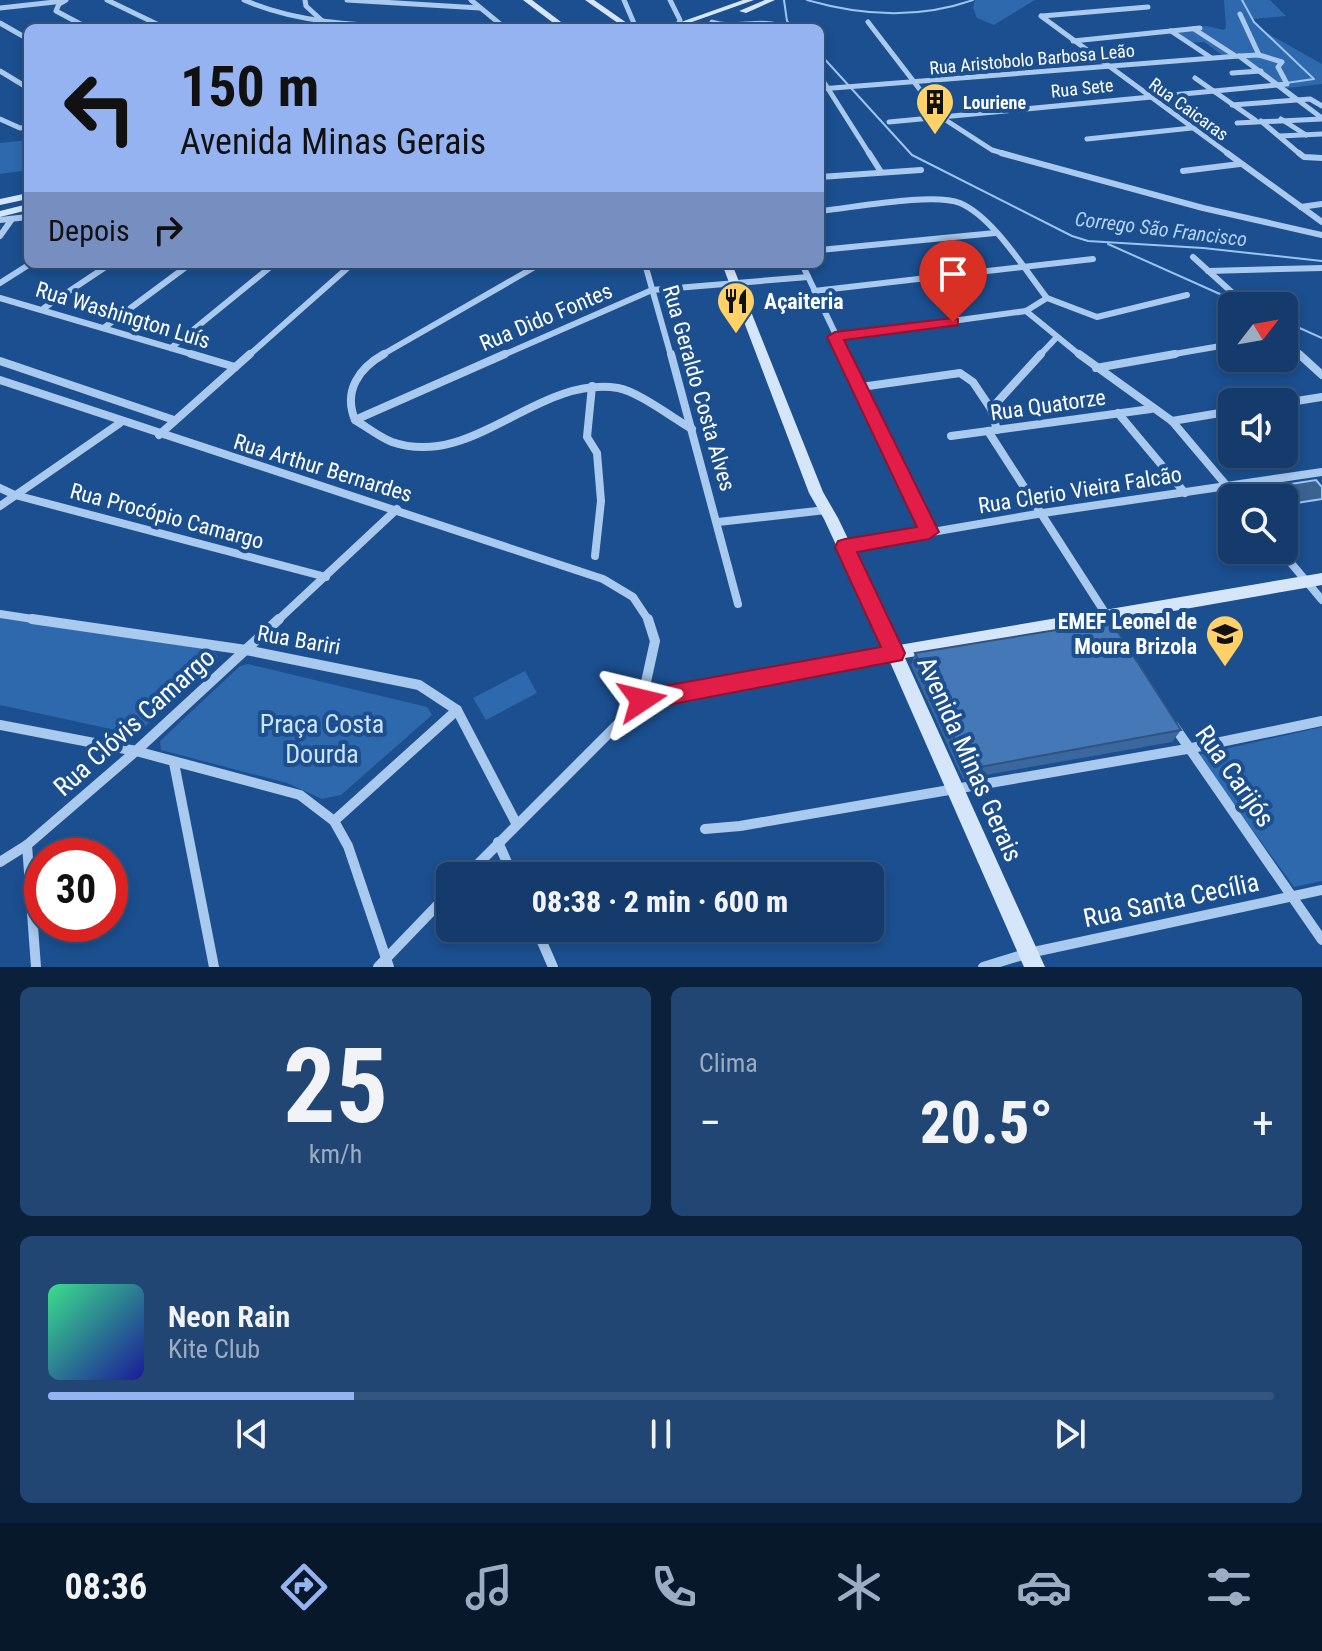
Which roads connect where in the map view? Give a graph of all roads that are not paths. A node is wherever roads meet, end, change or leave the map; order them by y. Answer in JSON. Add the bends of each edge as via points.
{"nodes":[{"id":1,"x":65,"y":0,"type":"edge"},
{"id":2,"x":107,"y":0,"type":"edge"},
{"id":3,"x":244,"y":0,"type":"edge"},
{"id":4,"x":305,"y":0,"type":"edge"},
{"id":5,"x":347,"y":0,"type":"edge"},
{"id":6,"x":416,"y":0,"type":"edge"},
{"id":7,"x":471,"y":0,"type":"edge"},
{"id":8,"x":527,"y":0,"type":"edge"},
{"id":9,"x":624,"y":0,"type":"edge"},
{"id":10,"x":670,"y":0,"type":"edge"},
{"id":11,"x":750,"y":0,"type":"edge"},
{"id":12,"x":771,"y":0,"type":"edge"},
{"id":13,"x":487,"y":1,"type":"edge"},
{"id":14,"x":594,"y":1,"type":"edge"},
{"id":15,"x":424,"y":7,"type":"junction"},
{"id":16,"x":1148,"y":7,"type":"dead end"},
{"id":17,"x":0,"y":8,"type":"edge"},
{"id":18,"x":480,"y":8,"type":"junction"},
{"id":19,"x":1240,"y":14,"type":"dead end"},
{"id":20,"x":319,"y":19,"type":"junction"},
{"id":21,"x":868,"y":22,"type":"dead end"},
{"id":22,"x":80,"y":24,"type":"edge"},
{"id":23,"x":157,"y":24,"type":"edge"},
{"id":24,"x":325,"y":24,"type":"edge"},
{"id":25,"x":387,"y":24,"type":"edge"},
{"id":26,"x":500,"y":24,"type":"edge"},
{"id":27,"x":560,"y":24,"type":"edge"},
{"id":28,"x":625,"y":24,"type":"edge"},
{"id":29,"x":634,"y":24,"type":"edge"},
{"id":30,"x":678,"y":24,"type":"edge"},
{"id":31,"x":681,"y":24,"type":"edge"},
{"id":32,"x":722,"y":24,"type":"edge"},
{"id":33,"x":2,"y":27,"type":"edge"},
{"id":34,"x":1171,"y":31,"type":"junction"},
{"id":35,"x":24,"y":37,"type":"edge"},
{"id":36,"x":1073,"y":41,"type":"junction"},
{"id":37,"x":1259,"y":55,"type":"junction"},
{"id":38,"x":1237,"y":56,"type":"junction"},
{"id":39,"x":1212,"y":58,"type":"junction"},
{"id":40,"x":1109,"y":67,"type":"junction"},
{"id":41,"x":0,"y":71,"type":"edge"},
{"id":42,"x":1261,"y":71,"type":"junction"},
{"id":43,"x":1232,"y":73,"type":"dead end"},
{"id":44,"x":10,"y":77,"type":"junction"},
{"id":45,"x":1195,"y":78,"type":"dead end"},
{"id":46,"x":0,"y":81,"type":"edge"},
{"id":47,"x":916,"y":82,"type":"junction"},
{"id":48,"x":1277,"y":84,"type":"junction"},
{"id":49,"x":24,"y":86,"type":"edge"},
{"id":50,"x":824,"y":88,"type":"edge"},
{"id":51,"x":1211,"y":90,"type":"junction"},
{"id":52,"x":1148,"y":96,"type":"junction"},
{"id":53,"x":1300,"y":100,"type":"junction"},
{"id":54,"x":1232,"y":105,"type":"junction"},
{"id":55,"x":1322,"y":106,"type":"edge"},
{"id":56,"x":941,"y":117,"type":"junction"},
{"id":57,"x":1322,"y":117,"type":"edge"},
{"id":58,"x":0,"y":119,"type":"edge"},
{"id":59,"x":1281,"y":119,"type":"junction"},
{"id":60,"x":1258,"y":121,"type":"junction"},
{"id":61,"x":889,"y":122,"type":"dead end"},
{"id":62,"x":1237,"y":123,"type":"dead end"},
{"id":63,"x":24,"y":128,"type":"edge"},
{"id":64,"x":1192,"y":128,"type":"junction"},
{"id":65,"x":1322,"y":134,"type":"edge"},
{"id":66,"x":1280,"y":136,"type":"junction"},
{"id":67,"x":1307,"y":136,"type":"junction"},
{"id":68,"x":1087,"y":139,"type":"dead end"},
{"id":69,"x":1322,"y":158,"type":"edge"},
{"id":70,"x":1240,"y":164,"type":"junction"},
{"id":71,"x":921,"y":170,"type":"dead end"},
{"id":72,"x":1183,"y":171,"type":"dead end"},
{"id":73,"x":881,"y":172,"type":"junction"},
{"id":74,"x":824,"y":175,"type":"edge"},
{"id":75,"x":24,"y":197,"type":"edge"},
{"id":76,"x":0,"y":202,"type":"edge"},
{"id":77,"x":1322,"y":204,"type":"edge"},
{"id":78,"x":1301,"y":207,"type":"junction"},
{"id":79,"x":24,"y":209,"type":"edge"},
{"id":80,"x":824,"y":211,"type":"edge"},
{"id":81,"x":12,"y":215,"type":"junction"},
{"id":82,"x":24,"y":216,"type":"edge"},
{"id":83,"x":0,"y":217,"type":"edge"},
{"id":84,"x":1322,"y":222,"type":"edge"},
{"id":85,"x":995,"y":233,"type":"junction"},
{"id":86,"x":1322,"y":235,"type":"edge"},
{"id":87,"x":0,"y":236,"type":"edge"},
{"id":88,"x":824,"y":250,"type":"edge"},
{"id":89,"x":1193,"y":257,"type":"dead end"},
{"id":90,"x":1093,"y":259,"type":"dead end"},
{"id":91,"x":24,"y":268,"type":"edge"},
{"id":92,"x":104,"y":268,"type":"edge"},
{"id":93,"x":185,"y":268,"type":"edge"},
{"id":94,"x":269,"y":268,"type":"edge"},
{"id":95,"x":347,"y":268,"type":"edge"},
{"id":96,"x":533,"y":268,"type":"edge"},
{"id":97,"x":646,"y":268,"type":"edge"},
{"id":98,"x":720,"y":268,"type":"edge"},
{"id":99,"x":727,"y":268,"type":"edge"},
{"id":100,"x":804,"y":268,"type":"edge"},
{"id":101,"x":1021,"y":268,"type":"junction"},
{"id":102,"x":1322,"y":268,"type":"edge"},
{"id":103,"x":1208,"y":271,"type":"junction"},
{"id":104,"x":808,"y":277,"type":"junction"},
{"id":105,"x":0,"y":283,"type":"edge"},
{"id":106,"x":729,"y":283,"type":"junction"},
{"id":107,"x":652,"y":290,"type":"junction"},
{"id":108,"x":814,"y":291,"type":"junction"},
{"id":109,"x":1231,"y":292,"type":"edge"},
{"id":110,"x":1187,"y":295,"type":"dead end"},
{"id":111,"x":0,"y":298,"type":"edge"},
{"id":112,"x":1047,"y":298,"type":"junction"},
{"id":113,"x":44,"y":308,"type":"junction"},
{"id":114,"x":1026,"y":311,"type":"junction"},
{"id":115,"x":105,"y":327,"type":"junction"},
{"id":116,"x":835,"y":337,"type":"junction"},
{"id":117,"x":1057,"y":337,"type":"junction"},
{"id":118,"x":1218,"y":346,"type":"edge"},
{"id":119,"x":171,"y":348,"type":"junction"},
{"id":120,"x":1298,"y":354,"type":"edge"},
{"id":121,"x":0,"y":361,"type":"edge"},
{"id":122,"x":235,"y":367,"type":"junction"},
{"id":123,"x":1096,"y":368,"type":"junction"},
{"id":124,"x":1322,"y":375,"type":"edge"},
{"id":125,"x":0,"y":380,"type":"edge"},
{"id":126,"x":592,"y":386,"type":"junction"},
{"id":127,"x":861,"y":387,"type":"junction"},
{"id":128,"x":1322,"y":397,"type":"edge"},
{"id":129,"x":1298,"y":401,"type":"edge"},
{"id":130,"x":991,"y":409,"type":"junction"},
{"id":131,"x":1151,"y":409,"type":"junction"},
{"id":132,"x":1118,"y":413,"type":"junction"},
{"id":133,"x":1218,"y":413,"type":"edge"},
{"id":134,"x":174,"y":420,"type":"junction"},
{"id":135,"x":355,"y":420,"type":"junction"},
{"id":136,"x":1172,"y":421,"type":"junction"},
{"id":137,"x":120,"y":423,"type":"junction"},
{"id":138,"x":692,"y":429,"type":"junction"},
{"id":139,"x":993,"y":431,"type":"junction"},
{"id":140,"x":159,"y":435,"type":"junction"},
{"id":141,"x":951,"y":436,"type":"dead end"},
{"id":142,"x":1322,"y":472,"type":"edge"},
{"id":143,"x":1225,"y":484,"type":"edge"},
{"id":144,"x":1247,"y":484,"type":"edge"},
{"id":145,"x":0,"y":488,"type":"edge"},
{"id":146,"x":1218,"y":488,"type":"edge"},
{"id":147,"x":1185,"y":493,"type":"junction"},
{"id":148,"x":15,"y":495,"type":"junction"},
{"id":149,"x":0,"y":506,"type":"edge"},
{"id":150,"x":397,"y":509,"type":"junction"},
{"id":151,"x":822,"y":511,"type":"junction"},
{"id":152,"x":1043,"y":513,"type":"junction"},
{"id":153,"x":718,"y":522,"type":"junction"},
{"id":154,"x":929,"y":532,"type":"junction"},
{"id":155,"x":845,"y":547,"type":"junction"},
{"id":156,"x":595,"y":556,"type":"dead end"},
{"id":157,"x":1296,"y":564,"type":"edge"},
{"id":158,"x":326,"y":577,"type":"junction"},
{"id":159,"x":1314,"y":580,"type":"edge"},
{"id":160,"x":1322,"y":600,"type":"edge"},
{"id":161,"x":738,"y":604,"type":"dead end"},
{"id":162,"x":0,"y":614,"type":"edge"},
{"id":163,"x":1112,"y":623,"type":"junction"},
{"id":164,"x":246,"y":650,"type":"junction"},
{"id":165,"x":894,"y":653,"type":"junction"},
{"id":166,"x":642,"y":700,"type":"junction"},
{"id":167,"x":457,"y":710,"type":"junction"},
{"id":168,"x":1322,"y":721,"type":"edge"},
{"id":169,"x":1171,"y":722,"type":"edge"},
{"id":170,"x":0,"y":725,"type":"edge"},
{"id":171,"x":1187,"y":749,"type":"junction"},
{"id":172,"x":136,"y":751,"type":"junction"},
{"id":173,"x":174,"y":763,"type":"junction"},
{"id":174,"x":954,"y":789,"type":"junction"},
{"id":175,"x":334,"y":821,"type":"junction"},
{"id":176,"x":516,"y":823,"type":"junction"},
{"id":177,"x":705,"y":829,"type":"dead end"},
{"id":178,"x":35,"y":838,"type":"edge"},
{"id":179,"x":498,"y":842,"type":"junction"},
{"id":180,"x":24,"y":847,"type":"edge"},
{"id":181,"x":0,"y":862,"type":"edge"},
{"id":182,"x":479,"y":862,"type":"edge"},
{"id":183,"x":507,"y":862,"type":"edge"},
{"id":184,"x":1322,"y":890,"type":"edge"},
{"id":185,"x":1293,"y":896,"type":"junction"},
{"id":186,"x":436,"y":908,"type":"edge"},
{"id":187,"x":1322,"y":940,"type":"edge"},
{"id":188,"x":34,"y":942,"type":"edge"},
{"id":189,"x":542,"y":942,"type":"edge"},
{"id":190,"x":1032,"y":960,"type":"edge"},
{"id":191,"x":385,"y":964,"type":"edge"},
{"id":192,"x":36,"y":967,"type":"edge"},
{"id":193,"x":214,"y":967,"type":"edge"},
{"id":194,"x":553,"y":967,"type":"edge"},
{"id":195,"x":983,"y":967,"type":"edge"}],
"edges":[{"from":1,"to":17,"type":"street"},
{"from":1,"to":22,"type":"street","via":[[57,12]]},
{"from":2,"to":23,"type":"street"},
{"from":3,"to":20,"type":"street","via":[[270,11]]},
{"from":4,"to":20,"type":"street"},
{"from":5,"to":15,"type":"street"},
{"from":6,"to":15,"type":"street"},
{"from":7,"to":18,"type":"street"},
{"from":8,"to":27,"type":"street"},
{"from":9,"to":29,"type":"street"},
{"from":10,"to":30,"type":"street"},
{"from":11,"to":31,"type":"street"},
{"from":12,"to":32,"type":"street"},
{"from":13,"to":18,"type":"street"},
{"from":14,"to":28,"type":"street"},
{"from":15,"to":18,"type":"street"},
{"from":16,"to":36,"type":"street","name":"Rua Caicaras","via":[[1041,16]]},
{"from":18,"to":26,"type":"street"},
{"from":19,"to":37,"type":"street"},
{"from":20,"to":24,"type":"street"},
{"from":20,"to":25,"type":"street"},
{"from":21,"to":47,"type":"street"},
{"from":33,"to":35,"type":"street"},
{"from":34,"to":36,"type":"street"},
{"from":34,"to":38,"type":"street","via":[[1197,28]]},
{"from":34,"to":39,"type":"street"},
{"from":36,"to":40,"type":"street","name":"Rua Caicaras"},
{"from":37,"to":38,"type":"street","name":"Rua Aristobolo Barbosa Leão"},
{"from":37,"to":48,"type":"street","via":[[1282,62],[1279,73],[1287,84]]},
{"from":38,"to":39,"type":"street","name":"Rua Aristobolo Barbosa Leão"},
{"from":38,"to":42,"type":"street"},
{"from":39,"to":40,"type":"street","name":"Rua Aristobolo Barbosa Leão"},
{"from":40,"to":47,"type":"street","name":"Rua Aristobolo Barbosa Leão"},
{"from":40,"to":52,"type":"street","name":"Rua Caicaras"},
{"from":41,"to":44,"type":"street"},
{"from":42,"to":43,"type":"street"},
{"from":42,"to":48,"type":"street"},
{"from":44,"to":46,"type":"street"},
{"from":44,"to":49,"type":"street"},
{"from":45,"to":51,"type":"street"},
{"from":47,"to":50,"type":"street","name":"Rua Aristobolo Barbosa Leão"},
{"from":47,"to":56,"type":"street"},
{"from":48,"to":51,"type":"street","name":"Rua Sete"},
{"from":48,"to":53,"type":"street"},
{"from":50,"to":73,"type":"street"},
{"from":51,"to":52,"type":"street","name":"Rua Sete"},
{"from":51,"to":54,"type":"street"},
{"from":52,"to":56,"type":"street","name":"Rua Sete"},
{"from":52,"to":64,"type":"street","name":"Rua Caicaras"},
{"from":53,"to":54,"type":"street"},
{"from":53,"to":55,"type":"street"},
{"from":53,"to":57,"type":"street"},
{"from":54,"to":60,"type":"street"},
{"from":56,"to":61,"type":"street","name":"Rua Sete"},
{"from":56,"to":86,"type":"street","via":[[996,151]]},
{"from":57,"to":59,"type":"street"},
{"from":58,"to":63,"type":"street"},
{"from":59,"to":60,"type":"street"},
{"from":59,"to":67,"type":"street"},
{"from":60,"to":62,"type":"street"},
{"from":60,"to":66,"type":"street"},
{"from":64,"to":68,"type":"street"},
{"from":64,"to":70,"type":"street","name":"Rua Caicaras"},
{"from":65,"to":67,"type":"street"},
{"from":66,"to":67,"type":"street"},
{"from":66,"to":69,"type":"street","via":[[1304,157]]},
{"from":70,"to":72,"type":"street"},
{"from":70,"to":78,"type":"street","name":"Rua Caicaras"},
{"from":71,"to":73,"type":"street"},
{"from":73,"to":74,"type":"street"},
{"from":75,"to":76,"type":"street"},
{"from":77,"to":78,"type":"street"},
{"from":78,"to":84,"type":"street","name":"Rua Caicaras"},
{"from":79,"to":81,"type":"street"},
{"from":80,"to":85,"type":"street","via":[[961,203]]},
{"from":81,"to":82,"type":"street"},
{"from":81,"to":83,"type":"street"},
{"from":81,"to":87,"type":"street"},
{"from":85,"to":88,"type":"street"},
{"from":85,"to":101,"type":"street"},
{"from":89,"to":103,"type":"street"},
{"from":90,"to":101,"type":"street"},
{"from":91,"to":105,"type":"street"},
{"from":92,"to":113,"type":"street"},
{"from":93,"to":115,"type":"street"},
{"from":94,"to":119,"type":"street"},
{"from":95,"to":122,"type":"street"},
{"from":96,"to":135,"type":"street","via":[[370,362],[354,381],[349,400]]},
{"from":97,"to":107,"type":"street","name":"Rua Geraldo Costa Alves"},
{"from":98,"to":106,"type":"street"},
{"from":99,"to":106,"type":"street"},
{"from":100,"to":104,"type":"street"},
{"from":101,"to":108,"type":"street"},
{"from":101,"to":112,"type":"street"},
{"from":102,"to":103,"type":"street"},
{"from":103,"to":109,"type":"street"},
{"from":104,"to":106,"type":"street","name":"Rua Dido Fontes"},
{"from":104,"to":108,"type":"street"},
{"from":106,"to":107,"type":"street","name":"Rua Dido Fontes"},
{"from":106,"to":151,"type":"street","name":"Avenida Minas Gerais","via":[[807,495]]},
{"from":107,"to":135,"type":"street","name":"Rua Dido Fontes"},
{"from":107,"to":138,"type":"street","name":"Rua Geraldo Costa Alves"},
{"from":108,"to":116,"type":"street"},
{"from":110,"to":112,"type":"street","via":[[1097,317]]},
{"from":111,"to":113,"type":"street","name":"Rua Washington Luís"},
{"from":112,"to":114,"type":"street"},
{"from":113,"to":115,"type":"street","name":"Rua Washington Luís"},
{"from":114,"to":116,"type":"street"},
{"from":114,"to":117,"type":"street"},
{"from":115,"to":119,"type":"street","name":"Rua Washington Luís"},
{"from":116,"to":127,"type":"street"},
{"from":117,"to":123,"type":"street"},
{"from":117,"to":130,"type":"street"},
{"from":118,"to":123,"type":"street"},
{"from":119,"to":122,"type":"street","name":"Rua Washington Luís"},
{"from":120,"to":124,"type":"street"},
{"from":121,"to":134,"type":"street"},
{"from":122,"to":134,"type":"street"},
{"from":123,"to":131,"type":"street"},
{"from":125,"to":137,"type":"street","name":"Rua Arthur Bernardes"},
{"from":126,"to":135,"type":"street","via":[[476,435],[427,446],[393,445]]},
{"from":126,"to":138,"type":"street","via":[[621,388]]},
{"from":126,"to":156,"type":"street","via":[[587,437],[597,453],[601,501]]},
{"from":127,"to":130,"type":"street","via":[[960,373]]},
{"from":127,"to":154,"type":"street"},
{"from":128,"to":129,"type":"street"},
{"from":130,"to":139,"type":"street"},
{"from":131,"to":132,"type":"street","name":"Rua Quatorze"},
{"from":131,"to":136,"type":"street"},
{"from":132,"to":139,"type":"street","name":"Rua Quatorze"},
{"from":132,"to":147,"type":"street"},
{"from":133,"to":136,"type":"street"},
{"from":134,"to":140,"type":"street"},
{"from":136,"to":143,"type":"street"},
{"from":137,"to":140,"type":"street","name":"Rua Arthur Bernardes"},
{"from":137,"to":148,"type":"street"},
{"from":138,"to":153,"type":"street","name":"Rua Geraldo Costa Alves"},
{"from":139,"to":141,"type":"street","name":"Rua Quatorze"},
{"from":139,"to":152,"type":"street"},
{"from":140,"to":150,"type":"street","name":"Rua Arthur Bernardes"},
{"from":142,"to":144,"type":"street","name":"Rua Clerio Vieira Falcão"},
{"from":145,"to":148,"type":"street","name":"Rua Procópio Camargo"},
{"from":146,"to":147,"type":"street","name":"Rua Clerio Vieira Falcão"},
{"from":147,"to":152,"type":"street","name":"Rua Clerio Vieira Falcão"},
{"from":148,"to":149,"type":"street"},
{"from":148,"to":158,"type":"street","name":"Rua Procópio Camargo"},
{"from":150,"to":158,"type":"street","name":"Rua Clóvis Camargo"},
{"from":150,"to":166,"type":"street","name":"Rua Arthur Bernardes","via":[[603,579],[633,597],[651,623],[655,641]]},
{"from":151,"to":153,"type":"street","name":"Rua Geraldo Costa Alves"},
{"from":151,"to":155,"type":"street","name":"Avenida Minas Gerais"},
{"from":152,"to":154,"type":"street","name":"Rua Clerio Vieira Falcão"},
{"from":152,"to":163,"type":"street"},
{"from":153,"to":161,"type":"street","name":"Rua Geraldo Costa Alves"},
{"from":154,"to":155,"type":"street","name":"Rua Clerio Vieira Falcão"},
{"from":155,"to":165,"type":"street","name":"Avenida Minas Gerais"},
{"from":157,"to":159,"type":"street"},
{"from":158,"to":164,"type":"street","name":"Rua Clóvis Camargo"},
{"from":159,"to":160,"type":"street"},
{"from":159,"to":163,"type":"street"},
{"from":162,"to":164,"type":"street","name":"Rua Bariri"},
{"from":163,"to":165,"type":"street"},
{"from":164,"to":167,"type":"street","name":"Rua Bariri","via":[[419,685]]},
{"from":164,"to":172,"type":"street","name":"Rua Clóvis Camargo"},
{"from":165,"to":166,"type":"street"},
{"from":165,"to":174,"type":"street","name":"Avenida Minas Gerais"},
{"from":166,"to":176,"type":"street"},
{"from":167,"to":175,"type":"street"},
{"from":167,"to":176,"type":"street","name":"Rua Bariri"},
{"from":168,"to":171,"type":"street"},
{"from":169,"to":171,"type":"street","name":"Rua Carijós"},
{"from":170,"to":172,"type":"street"},
{"from":171,"to":174,"type":"street"},
{"from":171,"to":185,"type":"street","name":"Rua Carijós"},
{"from":172,"to":173,"type":"street"},
{"from":172,"to":178,"type":"street","name":"Rua Clóvis Camargo"},
{"from":173,"to":175,"type":"street","via":[[300,795]]},
{"from":173,"to":193,"type":"street"},
{"from":174,"to":177,"type":"street"},
{"from":174,"to":190,"type":"street","name":"Avenida Minas Gerais"},
{"from":175,"to":191,"type":"street","via":[[348,846]]},
{"from":176,"to":179,"type":"street"},
{"from":179,"to":182,"type":"street"},
{"from":179,"to":183,"type":"street"},
{"from":180,"to":181,"type":"street","name":"Rua Clóvis Camargo"},
{"from":184,"to":185,"type":"street","name":"Rua Santa Cecília"},
{"from":185,"to":187,"type":"street","name":"Rua Carijós"},
{"from":185,"to":190,"type":"street","name":"Rua Santa Cecília"},
{"from":186,"to":191,"type":"street"},
{"from":188,"to":192,"type":"street"},
{"from":189,"to":194,"type":"street"},
{"from":190,"to":195,"type":"street","name":"Rua Santa Cecília"}]}
